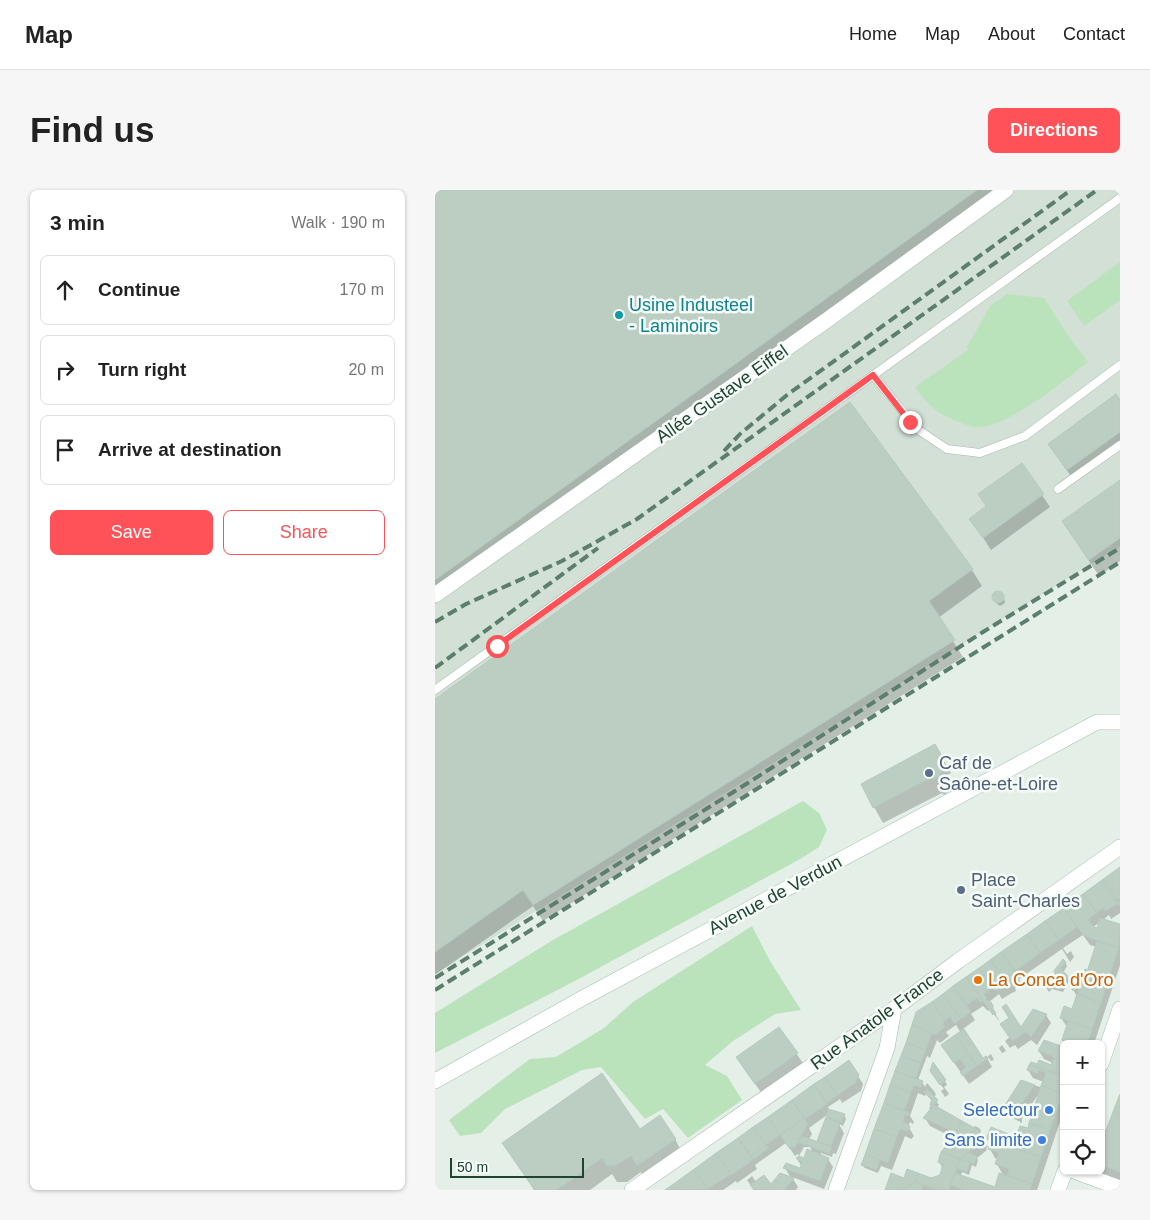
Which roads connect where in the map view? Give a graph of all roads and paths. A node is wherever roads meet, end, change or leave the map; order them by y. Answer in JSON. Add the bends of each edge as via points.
{"nodes":[{"id":1,"x":1006,"y":190,"type":"edge"},
{"id":2,"x":1120,"y":198,"type":"edge"},
{"id":3,"x":1120,"y":365,"type":"edge"},
{"id":4,"x":873,"y":375,"type":"junction"},
{"id":5,"x":1120,"y":445,"type":"edge"},
{"id":6,"x":1058,"y":490,"type":"dead end"},
{"id":7,"x":435,"y":595,"type":"edge"},
{"id":8,"x":435,"y":690,"type":"edge"},
{"id":9,"x":1120,"y":722,"type":"edge"},
{"id":10,"x":1120,"y":847,"type":"edge"},
{"id":11,"x":894,"y":1009,"type":"junction"},
{"id":12,"x":1120,"y":1009,"type":"edge"},
{"id":13,"x":1105,"y":1052,"type":"edge"},
{"id":14,"x":435,"y":1081,"type":"edge"},
{"id":15,"x":1064,"y":1175,"type":"edge"},
{"id":16,"x":1085,"y":1175,"type":"edge"},
{"id":17,"x":1120,"y":1188,"type":"edge"},
{"id":18,"x":632,"y":1190,"type":"edge"},
{"id":19,"x":836,"y":1190,"type":"edge"},
{"id":20,"x":1058,"y":1190,"type":"edge"}],
"edges":[{"from":1,"to":7,"type":"street","name":"Allée Gustave Eiffel","via":[[819,326]]},
{"from":2,"to":4,"type":"lane"},
{"from":3,"to":4,"type":"lane","via":[[1025,436],[979,453],[947,449],[917,429]]},
{"from":4,"to":8,"type":"lane"},
{"from":5,"to":6,"type":"lane"},
{"from":9,"to":14,"type":"street","name":"Avenue de Verdun","via":[[1097,722]]},
{"from":10,"to":11,"type":"street","name":"Rue Anatole France"},
{"from":11,"to":18,"type":"street","name":"Rue Anatole France"},
{"from":11,"to":19,"type":"street","via":[[887,1048]]},
{"from":12,"to":13,"type":"street"},
{"from":15,"to":20,"type":"street"},
{"from":16,"to":17,"type":"street"}]}
